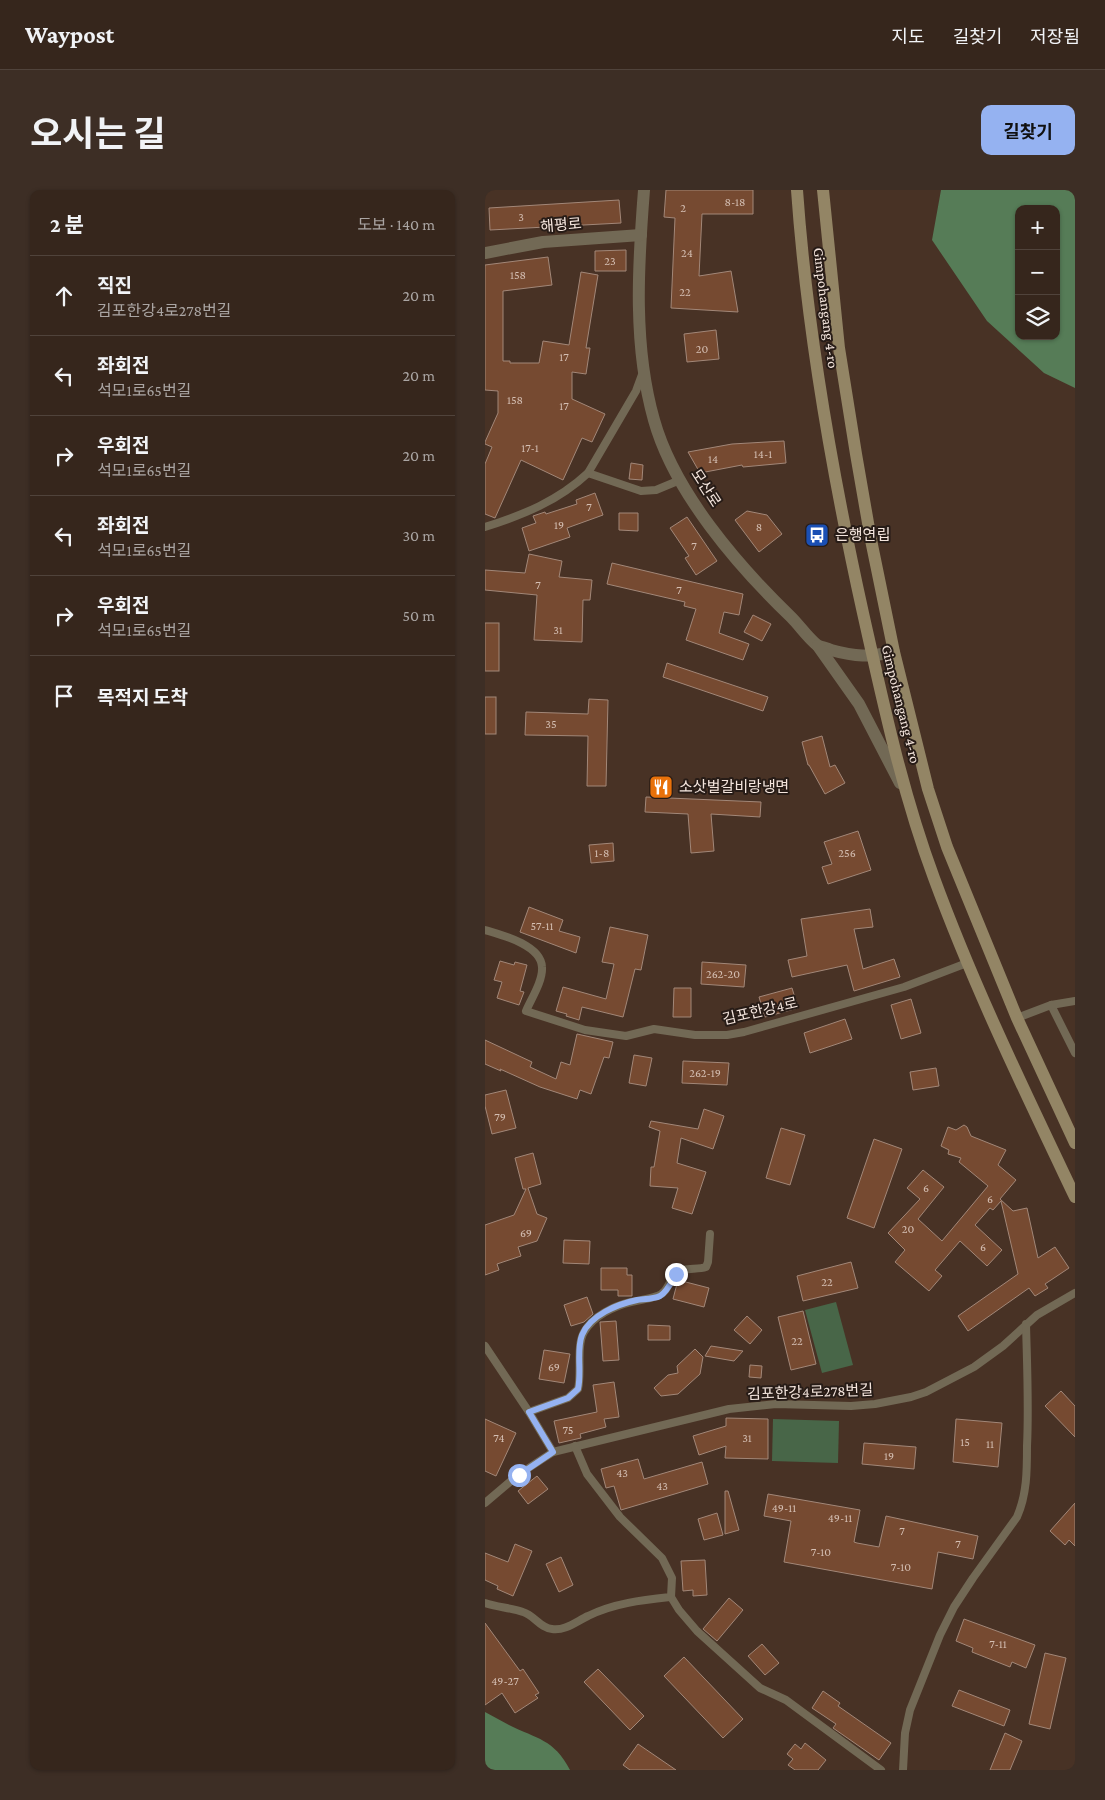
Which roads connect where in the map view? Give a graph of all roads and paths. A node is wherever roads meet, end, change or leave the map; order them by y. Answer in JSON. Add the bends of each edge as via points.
{"nodes":[{"id":1,"x":644,"y":190,"type":"edge"},
{"id":2,"x":797,"y":190,"type":"edge"},
{"id":3,"x":823,"y":190,"type":"edge"},
{"id":4,"x":641,"y":235,"type":"junction"},
{"id":5,"x":485,"y":253,"type":"edge"},
{"id":6,"x":644,"y":369,"type":"junction"},
{"id":7,"x":588,"y":473,"type":"junction"},
{"id":8,"x":680,"y":480,"type":"junction"},
{"id":9,"x":485,"y":527,"type":"edge"},
{"id":10,"x":818,"y":646,"type":"junction"},
{"id":11,"x":894,"y":652,"type":"junction"},
{"id":12,"x":873,"y":656,"type":"junction"},
{"id":13,"x":907,"y":795,"type":"junction"},
{"id":14,"x":485,"y":930,"type":"edge"},
{"id":15,"x":967,"y":963,"type":"junction"},
{"id":16,"x":1075,"y":1001,"type":"edge"},
{"id":17,"x":1051,"y":1005,"type":"junction"},
{"id":18,"x":1017,"y":1018,"type":"junction"},
{"id":19,"x":1075,"y":1053,"type":"edge"},
{"id":20,"x":1075,"y":1143,"type":"edge"},
{"id":21,"x":1075,"y":1197,"type":"edge"},
{"id":22,"x":710,"y":1234,"type":"dead end"},
{"id":23,"x":1075,"y":1293,"type":"edge"},
{"id":24,"x":1026,"y":1324,"type":"junction"},
{"id":25,"x":485,"y":1346,"type":"edge"},
{"id":26,"x":529,"y":1412,"type":"junction"},
{"id":27,"x":575,"y":1446,"type":"junction"},
{"id":28,"x":553,"y":1452,"type":"junction"},
{"id":29,"x":485,"y":1503,"type":"edge"},
{"id":30,"x":671,"y":1597,"type":"junction"},
{"id":31,"x":485,"y":1603,"type":"edge"},
{"id":32,"x":881,"y":1770,"type":"edge"},
{"id":33,"x":903,"y":1770,"type":"edge"}],
"edges":[{"from":1,"to":4,"type":"street","name":"모산로"},
{"from":2,"to":12,"type":"street","name":"Gimpohangang 4-ro","via":[[807,308],[817,370],[847,541]]},
{"from":3,"to":11,"type":"street","name":"Gimpohangang 4-ro","via":[[839,348],[871,540]]},
{"from":4,"to":5,"type":"street","name":"해평로","via":[[543,242]]},
{"from":4,"to":6,"type":"street","name":"모산로","via":[[640,325]]},
{"from":6,"to":7,"type":"lane","via":[[636,390]]},
{"from":6,"to":8,"type":"street","name":"모산로","via":[[654,421]]},
{"from":7,"to":8,"type":"lane","via":[[641,491],[656,490]]},
{"from":7,"to":9,"type":"lane","via":[[554,499]]},
{"from":8,"to":10,"type":"street","name":"모산로","via":[[742,566]]},
{"from":10,"to":12,"type":"street","via":[[850,655]]},
{"from":10,"to":13,"type":"street","name":"모산로","via":[[859,704]]},
{"from":11,"to":12,"type":"street"},
{"from":11,"to":18,"type":"street","name":"Gimpohangang 4-ro","via":[[928,789]]},
{"from":12,"to":13,"type":"street","name":"Gimpohangang 4-ro"},
{"from":13,"to":15,"type":"street","name":"Gimpohangang 4-ro","via":[[933,876]]},
{"from":14,"to":15,"type":"lane","name":"김포한강4로","via":[[514,940],[538,956],[541,975],[526,1011],[585,1030],[627,1036],[654,1030],[727,1035],[904,987]]},
{"from":15,"to":21,"type":"street","name":"Gimpohangang 4-ro","via":[[996,1032]]},
{"from":16,"to":17,"type":"lane"},
{"from":17,"to":18,"type":"lane"},
{"from":17,"to":19,"type":"lane"},
{"from":18,"to":20,"type":"street","name":"Gimpohangang 4-ro"},
{"from":22,"to":26,"type":"lane","via":[[706,1267],[680,1271],[659,1296],[629,1302],[594,1320],[581,1340],[578,1389],[568,1398]]},
{"from":23,"to":24,"type":"lane","name":"김포한강4로278번길"},
{"from":24,"to":27,"type":"lane","name":"김포한강4로278번길","via":[[974,1367],[911,1397],[859,1405],[776,1404],[729,1408]]},
{"from":24,"to":33,"type":"lane","via":[[1028,1420],[1023,1504],[939,1635],[910,1710]]},
{"from":25,"to":26,"type":"lane"},
{"from":26,"to":28,"type":"lane"},
{"from":27,"to":28,"type":"lane","name":"김포한강4로278번길"},
{"from":27,"to":30,"type":"lane","via":[[587,1474],[620,1517],[662,1558],[672,1578]]},
{"from":28,"to":29,"type":"lane","name":"김포한강4로278번길"},
{"from":30,"to":31,"type":"lane","via":[[617,1604],[559,1630],[542,1625],[524,1612]]},
{"from":30,"to":32,"type":"lane","via":[[697,1631],[760,1688],[793,1705]]}]}
